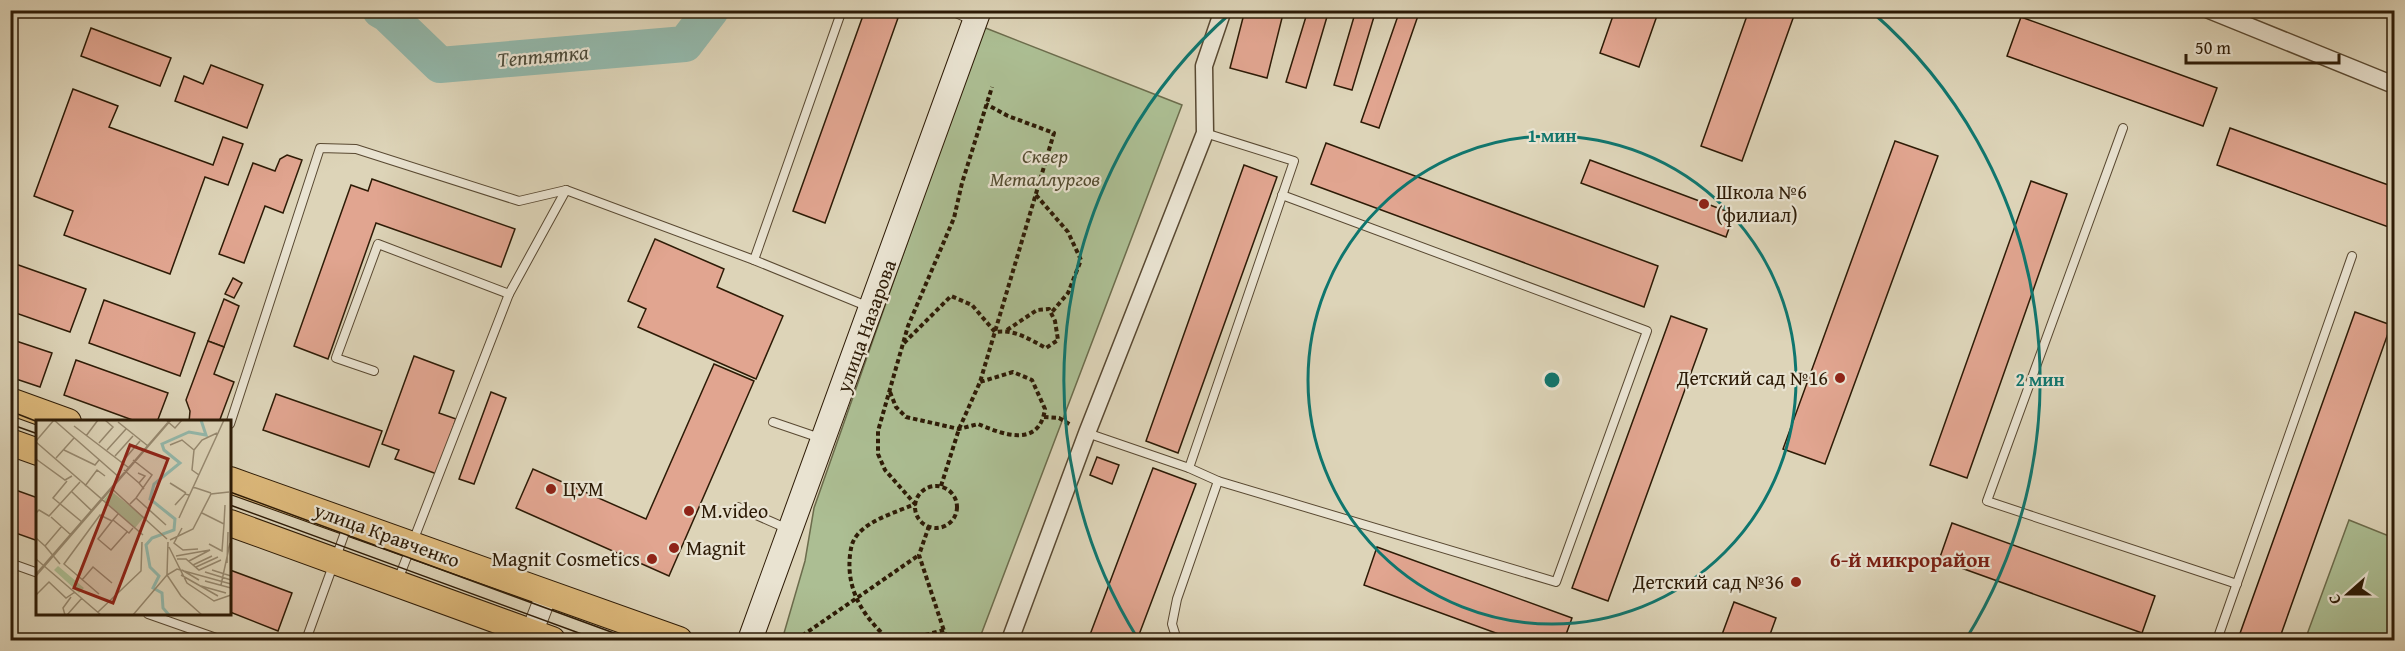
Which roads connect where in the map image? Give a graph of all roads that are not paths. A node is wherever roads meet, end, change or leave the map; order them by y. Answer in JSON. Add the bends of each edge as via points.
{"nodes":[{"id":1,"x":842,"y":10,"type":"edge"},
{"id":2,"x":949,"y":10,"type":"edge"},
{"id":3,"x":1223,"y":10,"type":"edge"},
{"id":4,"x":2209,"y":10,"type":"edge"},
{"id":5,"x":977,"y":16,"type":"edge"},
{"id":6,"x":2394,"y":85,"type":"edge"},
{"id":7,"x":2123,"y":128,"type":"dead end"},
{"id":8,"x":1205,"y":133,"type":"junction"},
{"id":9,"x":566,"y":190,"type":"junction"},
{"id":10,"x":1282,"y":195,"type":"junction"},
{"id":11,"x":2352,"y":256,"type":"dead end"},
{"id":12,"x":754,"y":260,"type":"junction"},
{"id":13,"x":508,"y":294,"type":"junction"},
{"id":14,"x":873,"y":309,"type":"junction"},
{"id":15,"x":374,"y":371,"type":"dead end"},
{"id":16,"x":10,"y":400,"type":"edge"},
{"id":17,"x":63,"y":420,"type":"edge"},
{"id":18,"x":231,"y":421,"type":"edge"},
{"id":19,"x":773,"y":422,"type":"dead end"},
{"id":20,"x":1087,"y":433,"type":"junction"},
{"id":21,"x":825,"y":440,"type":"junction"},
{"id":22,"x":10,"y":442,"type":"edge"},
{"id":23,"x":36,"y":451,"type":"edge"},
{"id":24,"x":1190,"y":468,"type":"junction"},
{"id":25,"x":231,"y":480,"type":"edge"},
{"id":26,"x":1218,"y":482,"type":"junction"},
{"id":27,"x":738,"y":507,"type":"dead end"},
{"id":28,"x":349,"y":520,"type":"junction"},
{"id":29,"x":231,"y":523,"type":"edge"},
{"id":30,"x":792,"y":531,"type":"junction"},
{"id":31,"x":413,"y":545,"type":"junction"},
{"id":32,"x":333,"y":561,"type":"junction"},
{"id":33,"x":10,"y":563,"type":"edge"},
{"id":34,"x":36,"y":572,"type":"edge"},
{"id":35,"x":397,"y":584,"type":"junction"},
{"id":36,"x":2237,"y":584,"type":"junction"},
{"id":37,"x":547,"y":593,"type":"junction"},
{"id":38,"x":151,"y":615,"type":"edge"},
{"id":39,"x":538,"y":638,"type":"edge"},
{"id":40,"x":665,"y":638,"type":"edge"},
{"id":41,"x":222,"y":640,"type":"edge"},
{"id":42,"x":306,"y":640,"type":"edge"},
{"id":43,"x":750,"y":640,"type":"edge"},
{"id":44,"x":1010,"y":640,"type":"edge"},
{"id":45,"x":1177,"y":640,"type":"edge"},
{"id":46,"x":2217,"y":640,"type":"edge"}],
"edges":[{"from":1,"to":12,"type":"lane"},
{"from":2,"to":5,"type":"lane"},
{"from":3,"to":8,"type":"street","via":[[1204,66]]},
{"from":4,"to":6,"type":"street"},
{"from":5,"to":14,"type":"main road","name":"улица Назарова"},
{"from":7,"to":36,"type":"lane","via":[[1987,501]]},
{"from":8,"to":10,"type":"lane","via":[[1294,161]]},
{"from":8,"to":20,"type":"street"},
{"from":9,"to":12,"type":"lane"},
{"from":9,"to":13,"type":"lane"},
{"from":9,"to":18,"type":"lane","via":[[519,201],[356,148],[320,148]]},
{"from":10,"to":24,"type":"lane"},
{"from":10,"to":26,"type":"lane","via":[[1647,331],[1556,582]]},
{"from":11,"to":36,"type":"lane"},
{"from":12,"to":14,"type":"lane"},
{"from":13,"to":15,"type":"lane","via":[[378,244],[336,358]]},
{"from":13,"to":31,"type":"lane"},
{"from":14,"to":21,"type":"main road","name":"улица Назарова"},
{"from":16,"to":17,"type":"main road"},
{"from":19,"to":21,"type":"lane"},
{"from":20,"to":24,"type":"lane"},
{"from":20,"to":44,"type":"street"},
{"from":21,"to":30,"type":"main road","name":"улица Назарова"},
{"from":22,"to":23,"type":"main road"},
{"from":24,"to":26,"type":"lane"},
{"from":25,"to":28,"type":"main road","name":"улица Кравченко"},
{"from":26,"to":45,"type":"lane","via":[[1177,599],[1172,624]]},
{"from":27,"to":30,"type":"lane"},
{"from":28,"to":31,"type":"main road","name":"улица Кравченко"},
{"from":28,"to":32,"type":"lane"},
{"from":29,"to":32,"type":"main road"},
{"from":30,"to":43,"type":"main road","name":"улица Назарова"},
{"from":31,"to":35,"type":"lane"},
{"from":31,"to":37,"type":"main road","name":"улица Кравченко"},
{"from":32,"to":35,"type":"main road"},
{"from":32,"to":42,"type":"lane"},
{"from":33,"to":34,"type":"lane"},
{"from":35,"to":39,"type":"main road"},
{"from":36,"to":46,"type":"lane"},
{"from":37,"to":39,"type":"street"},
{"from":37,"to":40,"type":"main road","name":"улица Кравченко"},
{"from":38,"to":41,"type":"lane"}]}
